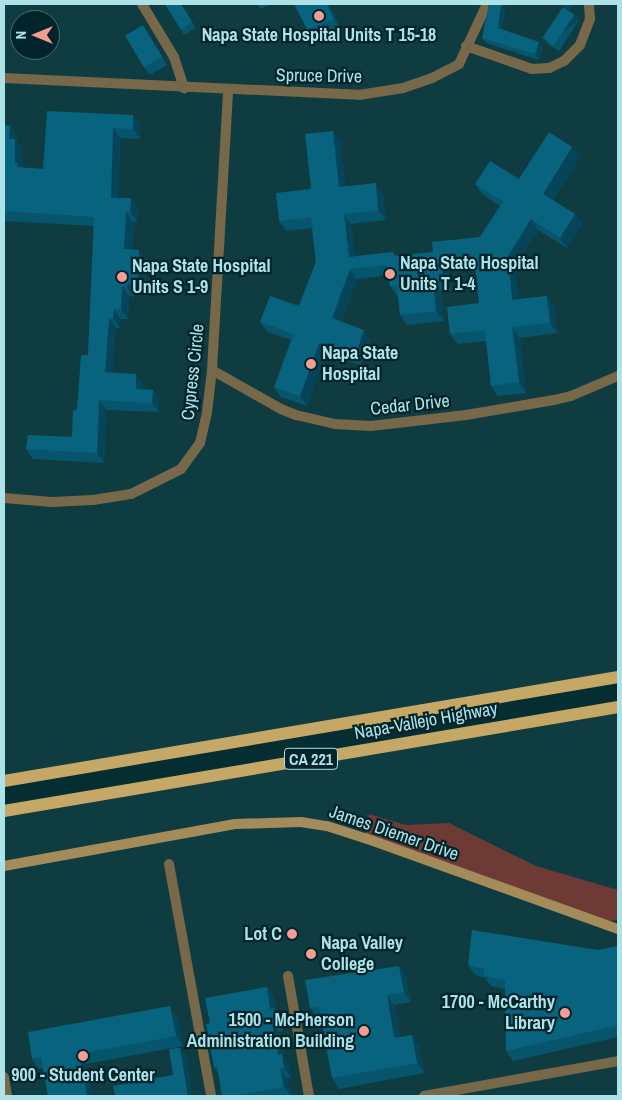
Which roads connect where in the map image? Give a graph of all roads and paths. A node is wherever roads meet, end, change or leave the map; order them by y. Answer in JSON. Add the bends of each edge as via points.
{"nodes":[{"id":1,"x":142,"y":4,"type":"edge"},
{"id":2,"x":487,"y":4,"type":"edge"},
{"id":3,"x":589,"y":4,"type":"edge"},
{"id":4,"x":466,"y":46,"type":"junction"},
{"id":5,"x":4,"y":78,"type":"edge"},
{"id":6,"x":184,"y":88,"type":"junction"},
{"id":7,"x":228,"y":89,"type":"junction"},
{"id":8,"x":212,"y":370,"type":"junction"},
{"id":9,"x":618,"y":376,"type":"edge"},
{"id":10,"x":4,"y":498,"type":"edge"},
{"id":11,"x":618,"y":677,"type":"edge"},
{"id":12,"x":618,"y":707,"type":"edge"},
{"id":13,"x":4,"y":782,"type":"edge"},
{"id":14,"x":4,"y":811,"type":"edge"},
{"id":15,"x":169,"y":864,"type":"dead end"},
{"id":16,"x":4,"y":866,"type":"edge"},
{"id":17,"x":618,"y":929,"type":"edge"},
{"id":18,"x":288,"y":976,"type":"dead end"},
{"id":19,"x":618,"y":1062,"type":"edge"},
{"id":20,"x":4,"y":1077,"type":"edge"},
{"id":21,"x":7,"y":1096,"type":"edge"},
{"id":22,"x":211,"y":1096,"type":"edge"},
{"id":23,"x":309,"y":1096,"type":"edge"},
{"id":24,"x":424,"y":1096,"type":"edge"}],
"edges":[{"from":1,"to":6,"type":"street","via":[[174,57]]},
{"from":2,"to":4,"type":"street","name":"Spruce Drive"},
{"from":3,"to":4,"type":"street","via":[[590,19],[580,45],[564,61],[548,68],[532,69]]},
{"from":4,"to":7,"type":"street","name":"Spruce Drive","via":[[458,64],[403,88],[359,95]]},
{"from":5,"to":6,"type":"street","name":"Spruce Drive"},
{"from":6,"to":7,"type":"street","name":"Spruce Drive"},
{"from":7,"to":8,"type":"street","name":"Cypress Circle"},
{"from":8,"to":9,"type":"street","name":"Cedar Drive","via":[[296,415],[336,424],[371,426],[554,400]]},
{"from":8,"to":10,"type":"street","name":"Cypress Circle","via":[[200,443],[181,469],[156,483],[121,496],[52,502]]},
{"from":11,"to":13,"type":"main road","name":"Napa-Vallejo Highway","number":"CA 221"},
{"from":12,"to":14,"type":"main road","name":"Napa-Vallejo Highway","number":"CA 221"},
{"from":15,"to":22,"type":"street"},
{"from":16,"to":17,"type":"street","name":"James Diemer Drive","via":[[235,824],[270,821],[314,823],[365,838]]},
{"from":18,"to":23,"type":"street"},
{"from":19,"to":24,"type":"street"},
{"from":20,"to":21,"type":"street"}]}
